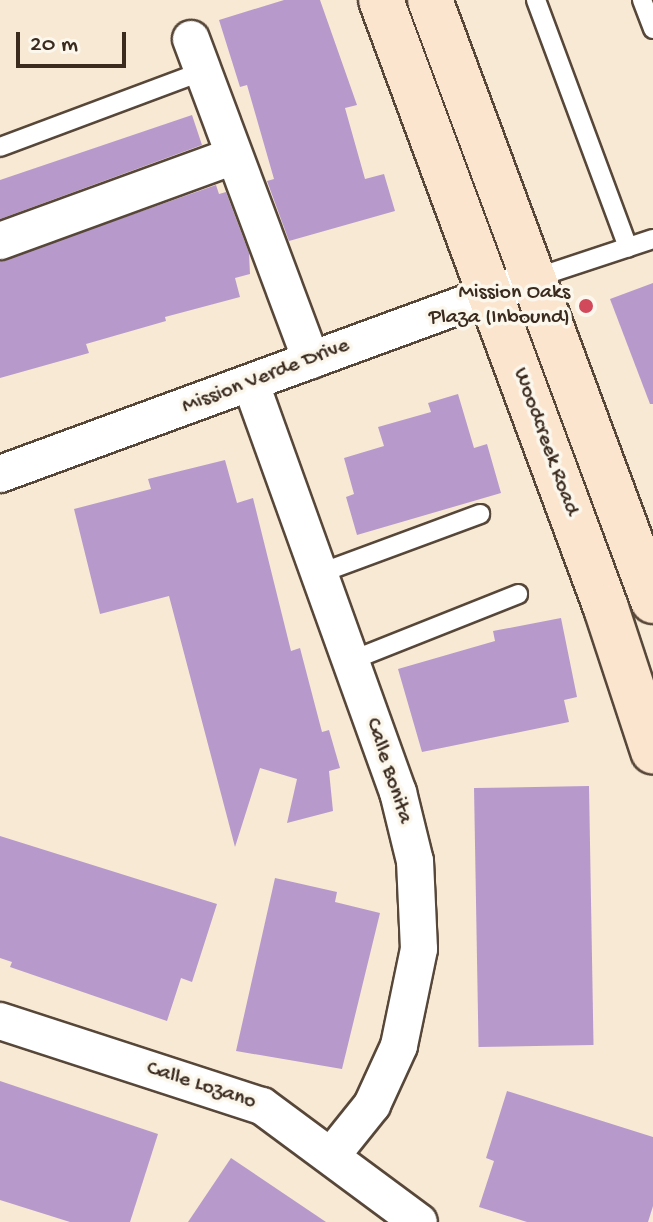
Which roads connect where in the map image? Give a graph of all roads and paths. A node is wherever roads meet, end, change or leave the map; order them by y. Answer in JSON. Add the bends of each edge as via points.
{"nodes":[{"id":1,"x":381,"y":0,"type":"edge"},
{"id":2,"x":430,"y":0,"type":"edge"},
{"id":3,"x":536,"y":0,"type":"edge"},
{"id":4,"x":642,"y":0,"type":"edge"},
{"id":5,"x":653,"y":29,"type":"edge"},
{"id":6,"x":197,"y":55,"type":"joint"},
{"id":7,"x":0,"y":147,"type":"edge"},
{"id":8,"x":233,"y":156,"type":"junction"},
{"id":9,"x":653,"y":239,"type":"edge"},
{"id":10,"x":0,"y":241,"type":"edge"},
{"id":11,"x":628,"y":247,"type":"junction"},
{"id":12,"x":532,"y":279,"type":"junction"},
{"id":13,"x":491,"y":294,"type":"junction"},
{"id":14,"x":311,"y":360,"type":"junction"},
{"id":15,"x":251,"y":384,"type":"junction"},
{"id":16,"x":0,"y":474,"type":"edge"},
{"id":17,"x":480,"y":514,"type":"dead end"},
{"id":18,"x":318,"y":574,"type":"junction"},
{"id":19,"x":518,"y":594,"type":"dead end"},
{"id":20,"x":652,"y":597,"type":"edge"},
{"id":21,"x":350,"y":661,"type":"junction"},
{"id":22,"x":653,"y":751,"type":"edge"},
{"id":23,"x":0,"y":1021,"type":"edge"},
{"id":24,"x":332,"y":1155,"type":"junction"},
{"id":25,"x":419,"y":1222,"type":"edge"}],
"edges":[{"from":1,"to":13,"type":"main road","name":"Woodcreek Road"},
{"from":2,"to":12,"type":"main road","name":"Woodcreek Road"},
{"from":3,"to":11,"type":"lane"},
{"from":4,"to":5,"type":"lane"},
{"from":6,"to":7,"type":"lane"},
{"from":6,"to":8,"type":"street"},
{"from":8,"to":10,"type":"street"},
{"from":8,"to":14,"type":"street"},
{"from":9,"to":11,"type":"lane"},
{"from":11,"to":12,"type":"lane"},
{"from":12,"to":13,"type":"street","name":"Mission Verde Drive"},
{"from":12,"to":20,"type":"main road","name":"Woodcreek Road"},
{"from":13,"to":14,"type":"street","name":"Mission Verde Drive"},
{"from":13,"to":22,"type":"main road","name":"Woodcreek Road"},
{"from":14,"to":15,"type":"street","name":"Mission Verde Drive"},
{"from":15,"to":16,"type":"street","name":"Mission Verde Drive"},
{"from":15,"to":18,"type":"street","name":"Calle Bonita"},
{"from":17,"to":18,"type":"lane"},
{"from":18,"to":21,"type":"street","name":"Calle Bonita"},
{"from":19,"to":21,"type":"lane"},
{"from":21,"to":24,"type":"street","name":"Calle Bonita","via":[[398,792],[415,861],[419,949],[399,1046],[372,1105]]},
{"from":23,"to":24,"type":"street","name":"Calle Lozano","via":[[262,1106]]},
{"from":24,"to":25,"type":"street","name":"Calle Lozano"}]}
